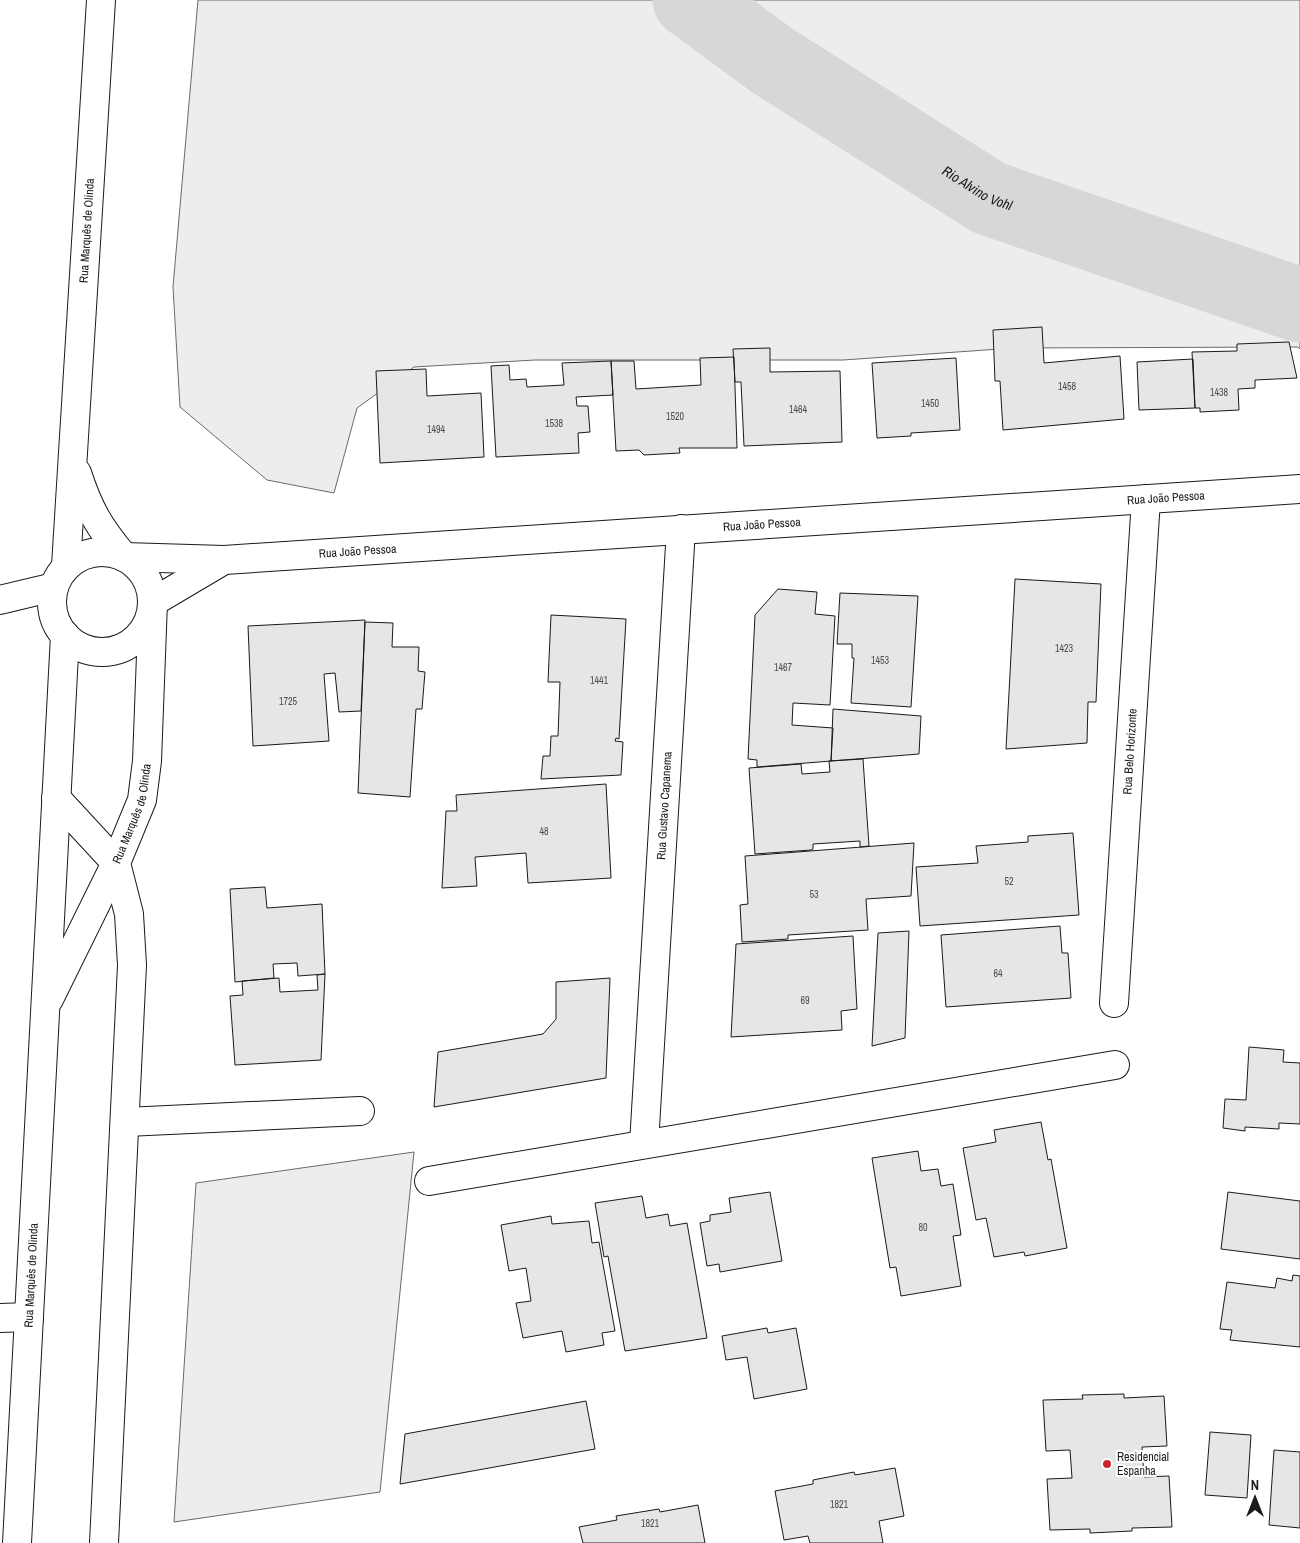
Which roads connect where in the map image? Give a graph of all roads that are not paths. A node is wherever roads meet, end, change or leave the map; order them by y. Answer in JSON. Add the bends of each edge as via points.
{"nodes":[{"id":1,"x":100,"y":0,"type":"edge"},
{"id":2,"x":73,"y":462,"type":"junction"},
{"id":3,"x":1300,"y":489,"type":"edge"},
{"id":4,"x":1146,"y":499,"type":"junction"},
{"id":5,"x":681,"y":529,"type":"junction"},
{"id":6,"x":124,"y":556,"type":"junction"},
{"id":7,"x":224,"y":560,"type":"junction"},
{"id":8,"x":60,"y":577,"type":"junction"},
{"id":9,"x":0,"y":600,"type":"edge"},
{"id":10,"x":153,"y":602,"type":"junction"},
{"id":11,"x":65,"y":636,"type":"junction"},
{"id":12,"x":56,"y":798,"type":"junction"},
{"id":13,"x":116,"y":863,"type":"junction"},
{"id":14,"x":1114,"y":1003,"type":"dead end"},
{"id":15,"x":44,"y":1009,"type":"junction"},
{"id":16,"x":1115,"y":1065,"type":"dead end"},
{"id":17,"x":360,"y":1111,"type":"dead end"},
{"id":18,"x":126,"y":1122,"type":"junction"},
{"id":19,"x":644,"y":1144,"type":"junction"},
{"id":20,"x":429,"y":1181,"type":"dead end"},
{"id":21,"x":29,"y":1317,"type":"junction"},
{"id":22,"x":0,"y":1318,"type":"edge"},
{"id":23,"x":17,"y":1543,"type":"edge"},
{"id":24,"x":104,"y":1543,"type":"edge"}],
"edges":[{"from":1,"to":2,"type":"street","name":"Rua Marquês de Olinda"},
{"from":2,"to":6,"type":"street","name":"Rua Marquês de Olinda","via":[[87,503]]},
{"from":2,"to":8,"type":"street","name":"Rua Marquês de Olinda"},
{"from":3,"to":4,"type":"street","name":"Rua João Pessoa"},
{"from":4,"to":5,"type":"street","name":"Rua João Pessoa"},
{"from":4,"to":14,"type":"street","name":"Rua Belo Horizonte"},
{"from":5,"to":7,"type":"street","name":"Rua João Pessoa"},
{"from":5,"to":19,"type":"street","name":"Rua Gustavo Capanema"},
{"from":6,"to":7,"type":"street","name":"Rua João Pessoa"},
{"from":6,"to":8,"type":"street","via":[[94,552],[79,557]]},
{"from":6,"to":10,"type":"street","via":[[146,574]]},
{"from":7,"to":10,"type":"street","name":"Rua João Pessoa"},
{"from":8,"to":9,"type":"street"},
{"from":8,"to":11,"type":"street","via":[[52,604],[56,621]]},
{"from":10,"to":11,"type":"street","via":[[150,619],[142,633],[129,645],[112,651],[95,651],[79,646]]},
{"from":10,"to":13,"type":"street","name":"Rua Marquês de Olinda","via":[[142,800]]},
{"from":11,"to":12,"type":"street","name":"Rua Marquês de Olinda"},
{"from":12,"to":13,"type":"street"},
{"from":12,"to":15,"type":"street","name":"Rua Marquês de Olinda"},
{"from":13,"to":15,"type":"street","name":"Rua Marquês de Olinda"},
{"from":13,"to":18,"type":"street","via":[[129,914],[132,965]]},
{"from":15,"to":21,"type":"street","name":"Rua Marquês de Olinda"},
{"from":16,"to":19,"type":"street"},
{"from":17,"to":18,"type":"street"},
{"from":18,"to":24,"type":"street"},
{"from":19,"to":20,"type":"street"},
{"from":21,"to":22,"type":"street"},
{"from":21,"to":23,"type":"street","name":"Rua Marquês de Olinda"}]}
